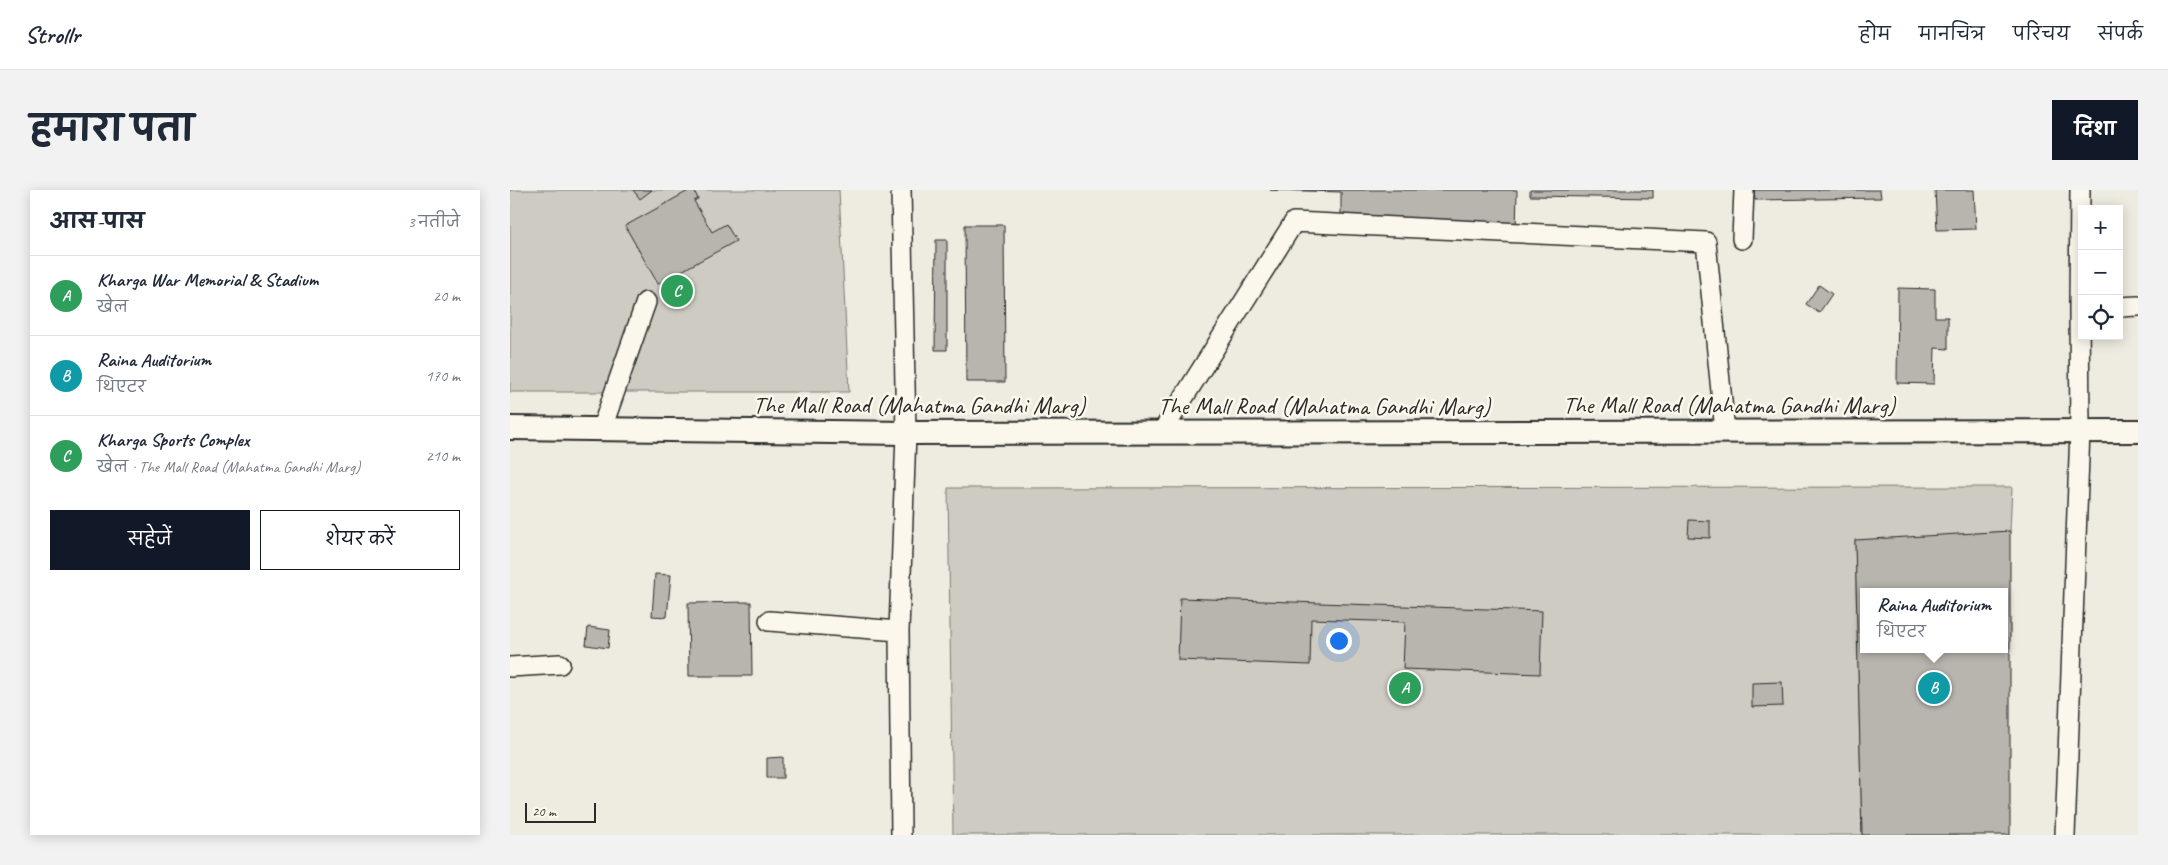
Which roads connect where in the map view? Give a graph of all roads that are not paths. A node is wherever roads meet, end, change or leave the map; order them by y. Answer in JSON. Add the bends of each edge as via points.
{"nodes":[{"id":1,"x":902,"y":190,"type":"edge"},
{"id":2,"x":1744,"y":190,"type":"edge"},
{"id":3,"x":2080,"y":190,"type":"edge"},
{"id":4,"x":1742,"y":239,"type":"dead end"},
{"id":5,"x":2080,"y":295,"type":"edge"},
{"id":6,"x":646,"y":302,"type":"dead end"},
{"id":7,"x":2138,"y":306,"type":"edge"},
{"id":8,"x":2123,"y":307,"type":"edge"},
{"id":9,"x":2080,"y":340,"type":"edge"},
{"id":10,"x":510,"y":428,"type":"edge"},
{"id":11,"x":602,"y":428,"type":"junction"},
{"id":12,"x":2080,"y":430,"type":"junction"},
{"id":13,"x":1725,"y":431,"type":"junction"},
{"id":14,"x":2138,"y":431,"type":"edge"},
{"id":15,"x":1162,"y":432,"type":"junction"},
{"id":16,"x":906,"y":433,"type":"junction"},
{"id":17,"x":769,"y":621,"type":"dead end"},
{"id":18,"x":899,"y":631,"type":"junction"},
{"id":19,"x":560,"y":664,"type":"dead end"},
{"id":20,"x":510,"y":667,"type":"edge"},
{"id":21,"x":901,"y":835,"type":"edge"},
{"id":22,"x":2065,"y":835,"type":"edge"}],
"edges":[{"from":1,"to":16,"type":"street"},
{"from":2,"to":4,"type":"street"},
{"from":3,"to":5,"type":"street"},
{"from":6,"to":11,"type":"street"},
{"from":7,"to":8,"type":"street"},
{"from":9,"to":12,"type":"street"},
{"from":10,"to":11,"type":"street","name":"The Mall Road (Mahatma Gandhi Marg)"},
{"from":11,"to":16,"type":"street","name":"The Mall Road (Mahatma Gandhi Marg)"},
{"from":12,"to":13,"type":"street","name":"The Mall Road (Mahatma Gandhi Marg)"},
{"from":12,"to":14,"type":"street","name":"The Mall Road (Mahatma Gandhi Marg)"},
{"from":12,"to":22,"type":"street"},
{"from":13,"to":15,"type":"street","name":"The Mall Road (Mahatma Gandhi Marg)"},
{"from":13,"to":15,"type":"street","via":[[1706,242],[1294,222]]},
{"from":15,"to":16,"type":"street","name":"The Mall Road (Mahatma Gandhi Marg)"},
{"from":16,"to":18,"type":"street"},
{"from":17,"to":18,"type":"street"},
{"from":18,"to":21,"type":"street"},
{"from":19,"to":20,"type":"street"}]}
